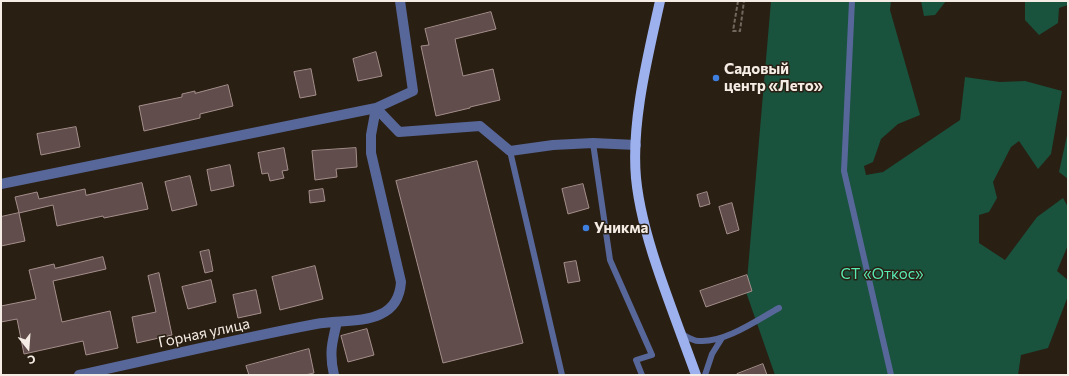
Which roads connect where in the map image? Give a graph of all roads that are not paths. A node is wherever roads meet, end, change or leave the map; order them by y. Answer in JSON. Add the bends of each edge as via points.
{"nodes":[{"id":1,"x":400,"y":1,"type":"edge"},
{"id":2,"x":660,"y":1,"type":"edge"},
{"id":3,"x":852,"y":1,"type":"edge"},
{"id":4,"x":376,"y":108,"type":"junction"},
{"id":5,"x":593,"y":143,"type":"junction"},
{"id":6,"x":636,"y":145,"type":"junction"},
{"id":7,"x":510,"y":151,"type":"junction"},
{"id":8,"x":1,"y":184,"type":"edge"},
{"id":9,"x":779,"y":308,"type":"dead end"},
{"id":10,"x":337,"y":322,"type":"junction"},
{"id":11,"x":681,"y":334,"type":"junction"},
{"id":12,"x":722,"y":338,"type":"junction"},
{"id":13,"x":79,"y":375,"type":"edge"},
{"id":14,"x":334,"y":375,"type":"edge"},
{"id":15,"x":562,"y":375,"type":"edge"},
{"id":16,"x":642,"y":375,"type":"edge"},
{"id":17,"x":696,"y":375,"type":"edge"},
{"id":18,"x":705,"y":375,"type":"edge"},
{"id":19,"x":891,"y":375,"type":"edge"}],
"edges":[{"from":1,"to":4,"type":"street","via":[[413,91]]},
{"from":2,"to":6,"type":"main road","via":[[639,109]]},
{"from":3,"to":19,"type":"lane","via":[[844,171]]},
{"from":4,"to":7,"type":"street","via":[[399,132],[480,126]]},
{"from":4,"to":8,"type":"street"},
{"from":4,"to":10,"type":"street","name":"Горная улица","via":[[371,135],[372,153],[401,282],[400,293],[393,305],[383,313],[373,317]]},
{"from":5,"to":6,"type":"street"},
{"from":5,"to":7,"type":"street"},
{"from":5,"to":16,"type":"lane","via":[[610,260],[652,355],[636,360]]},
{"from":6,"to":11,"type":"main road","via":[[636,177],[640,208]]},
{"from":7,"to":15,"type":"lane"},
{"from":9,"to":12,"type":"lane"},
{"from":10,"to":13,"type":"street","name":"Горная улица","via":[[317,324]]},
{"from":10,"to":14,"type":"street","via":[[331,347]]},
{"from":11,"to":12,"type":"lane","via":[[698,341]]},
{"from":11,"to":17,"type":"main road"},
{"from":12,"to":18,"type":"lane","via":[[712,354]]}]}
